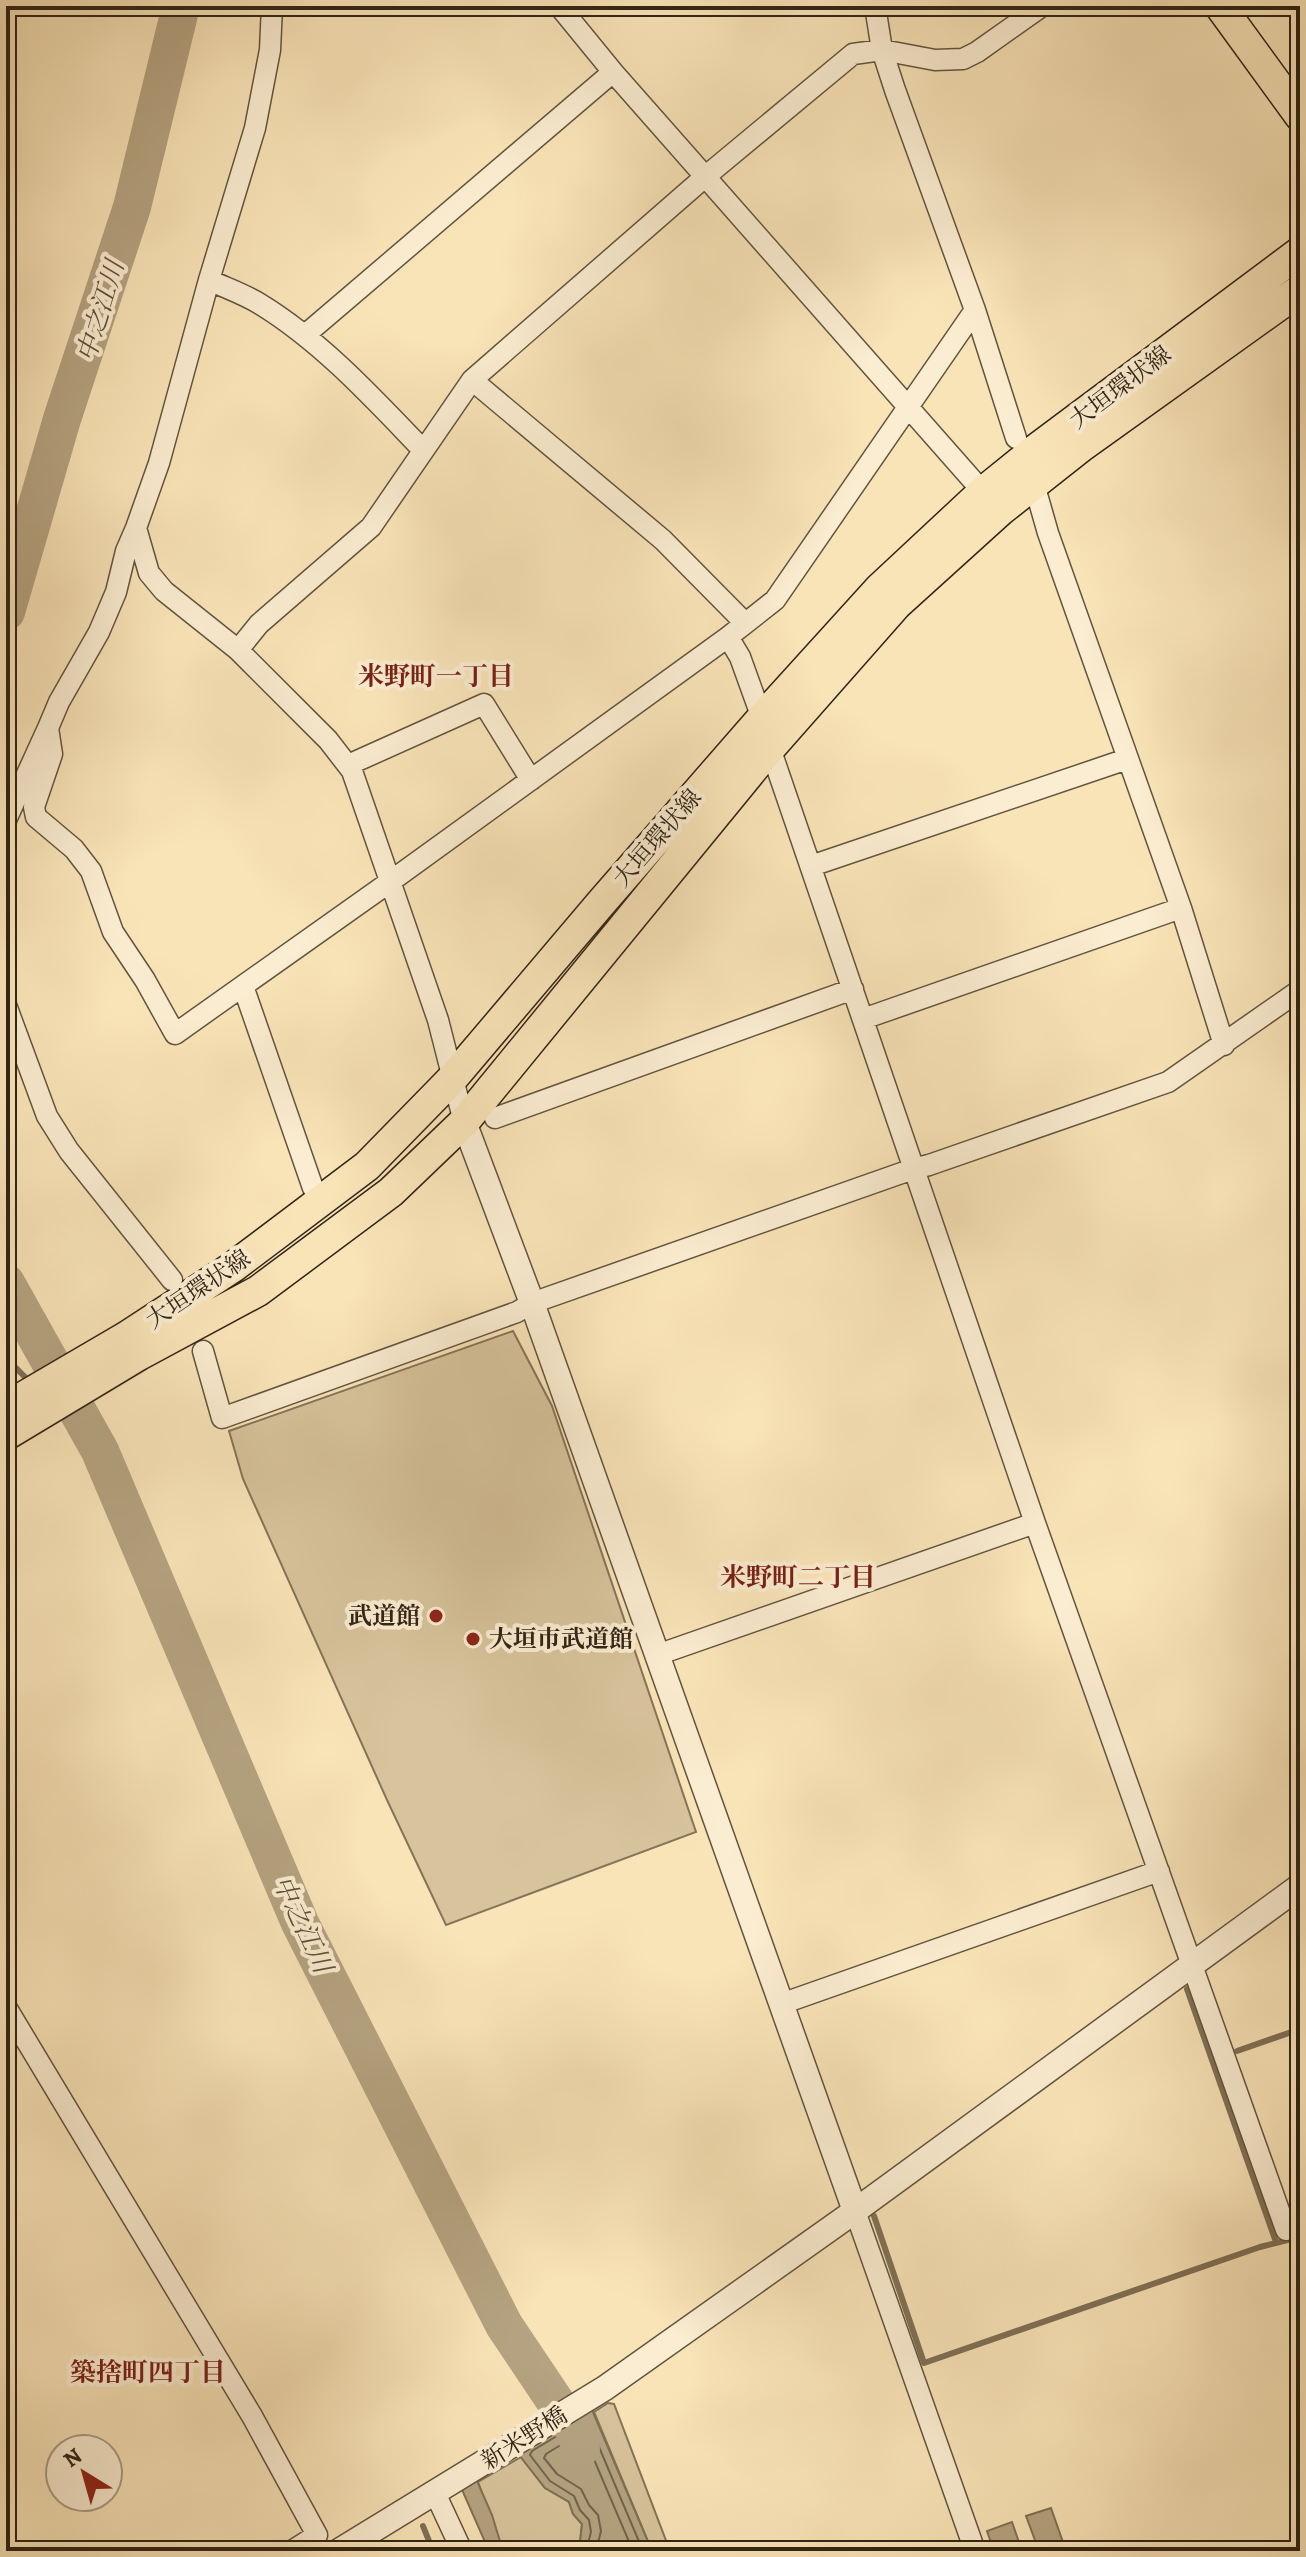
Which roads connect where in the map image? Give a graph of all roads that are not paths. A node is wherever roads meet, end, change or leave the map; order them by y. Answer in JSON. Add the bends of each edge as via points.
{"nodes":[{"id":1,"x":272,"y":6,"type":"edge"},
{"id":2,"x":559,"y":6,"type":"edge"},
{"id":3,"x":875,"y":6,"type":"edge"},
{"id":4,"x":1042,"y":6,"type":"edge"},
{"id":5,"x":1220,"y":6,"type":"edge"},
{"id":6,"x":890,"y":52,"type":"junction"},
{"id":7,"x":613,"y":72,"type":"junction"},
{"id":8,"x":1300,"y":116,"type":"edge"},
{"id":9,"x":706,"y":176,"type":"junction"},
{"id":10,"x":1300,"y":252,"type":"edge"},
{"id":11,"x":209,"y":280,"type":"junction"},
{"id":12,"x":1300,"y":290,"type":"edge"},
{"id":13,"x":975,"y":310,"type":"junction"},
{"id":14,"x":305,"y":335,"type":"junction"},
{"id":15,"x":472,"y":380,"type":"junction"},
{"id":16,"x":908,"y":407,"type":"junction"},
{"id":17,"x":1076,"y":435,"type":"junction"},
{"id":18,"x":423,"y":450,"type":"junction"},
{"id":19,"x":1031,"y":463,"type":"junction"},
{"id":20,"x":983,"y":492,"type":"junction"},
{"id":21,"x":136,"y":528,"type":"junction"},
{"id":22,"x":745,"y":623,"type":"junction"},
{"id":23,"x":728,"y":637,"type":"junction"},
{"id":24,"x":238,"y":650,"type":"junction"},
{"id":25,"x":762,"y":718,"type":"junction"},
{"id":26,"x":48,"y":728,"type":"junction"},
{"id":27,"x":770,"y":748,"type":"junction"},
{"id":28,"x":1127,"y":759,"type":"junction"},
{"id":29,"x":348,"y":765,"type":"junction"},
{"id":30,"x":531,"y":780,"type":"junction"},
{"id":31,"x":6,"y":820,"type":"edge"},
{"id":32,"x":811,"y":866,"type":"junction"},
{"id":33,"x":391,"y":881,"type":"junction"},
{"id":34,"x":1181,"y":908,"type":"junction"},
{"id":35,"x":243,"y":986,"type":"junction"},
{"id":36,"x":853,"y":989,"type":"junction"},
{"id":37,"x":1300,"y":990,"type":"edge"},
{"id":38,"x":6,"y":1005,"type":"edge"},
{"id":39,"x":863,"y":1019,"type":"junction"},
{"id":40,"x":1227,"y":1043,"type":"junction"},
{"id":41,"x":451,"y":1080,"type":"junction"},
{"id":42,"x":495,"y":1118,"type":"dead end"},
{"id":43,"x":464,"y":1122,"type":"junction"},
{"id":44,"x":913,"y":1169,"type":"junction"},
{"id":45,"x":313,"y":1188,"type":"dead end"},
{"id":46,"x":172,"y":1280,"type":"dead end"},
{"id":47,"x":532,"y":1303,"type":"junction"},
{"id":48,"x":133,"y":1346,"type":"junction"},
{"id":49,"x":203,"y":1351,"type":"dead end"},
{"id":50,"x":6,"y":1407,"type":"edge"},
{"id":51,"x":6,"y":1435,"type":"edge"},
{"id":52,"x":1035,"y":1523,"type":"junction"},
{"id":53,"x":657,"y":1655,"type":"junction"},
{"id":54,"x":1159,"y":1871,"type":"junction"},
{"id":55,"x":1300,"y":1886,"type":"edge"},
{"id":56,"x":1192,"y":1965,"type":"junction"},
{"id":57,"x":781,"y":2004,"type":"junction"},
{"id":58,"x":6,"y":2007,"type":"edge"},
{"id":59,"x":855,"y":2211,"type":"junction"},
{"id":60,"x":1300,"y":2225,"type":"edge"},
{"id":61,"x":439,"y":2490,"type":"junction"},
{"id":62,"x":292,"y":2551,"type":"edge"},
{"id":63,"x":339,"y":2551,"type":"edge"},
{"id":64,"x":462,"y":2551,"type":"edge"},
{"id":65,"x":975,"y":2551,"type":"edge"}],
"edges":[{"from":1,"to":11,"type":"street","via":[[270,50],[255,128]]},
{"from":2,"to":7,"type":"street"},
{"from":3,"to":6,"type":"street"},
{"from":4,"to":6,"type":"street","via":[[963,59]]},
{"from":5,"to":8,"type":"main road"},
{"from":6,"to":9,"type":"street","via":[[853,54]]},
{"from":6,"to":13,"type":"street"},
{"from":7,"to":9,"type":"street"},
{"from":7,"to":14,"type":"street"},
{"from":9,"to":15,"type":"street"},
{"from":9,"to":16,"type":"street"},
{"from":10,"to":17,"type":"main road","name":"大垣環状線"},
{"from":11,"to":14,"type":"street","via":[[258,303]]},
{"from":11,"to":21,"type":"street"},
{"from":12,"to":17,"type":"main road","name":"大垣環状線"},
{"from":13,"to":16,"type":"street"},
{"from":13,"to":19,"type":"street"},
{"from":14,"to":18,"type":"street"},
{"from":15,"to":18,"type":"street"},
{"from":15,"to":22,"type":"street","via":[[663,540]]},
{"from":16,"to":20,"type":"street"},
{"from":16,"to":22,"type":"street","via":[[775,600]]},
{"from":17,"to":19,"type":"main road","name":"大垣環状線"},
{"from":18,"to":24,"type":"street","via":[[371,527],[259,624]]},
{"from":19,"to":20,"type":"main road","name":"大垣環状線"},
{"from":19,"to":27,"type":"main road","name":"大垣環状線","via":[[1001,510],[896,605]]},
{"from":19,"to":28,"type":"street","via":[[1048,533]]},
{"from":20,"to":25,"type":"main road","name":"大垣環状線","via":[[879,589]]},
{"from":21,"to":24,"type":"street","via":[[149,573],[164,591]]},
{"from":21,"to":26,"type":"street","via":[[99,632]]},
{"from":22,"to":23,"type":"street"},
{"from":23,"to":25,"type":"street"},
{"from":23,"to":30,"type":"street"},
{"from":24,"to":29,"type":"street"},
{"from":25,"to":41,"type":"main road","name":"大垣環状線"},
{"from":26,"to":31,"type":"street"},
{"from":26,"to":35,"type":"street","via":[[52,754],[34,807],[36,817],[91,871],[113,932],[175,1034]]},
{"from":27,"to":32,"type":"street"},
{"from":27,"to":43,"type":"main road","name":"大垣環状線"},
{"from":28,"to":32,"type":"street"},
{"from":28,"to":34,"type":"street"},
{"from":29,"to":30,"type":"street","via":[[484,704]]},
{"from":29,"to":33,"type":"street"},
{"from":30,"to":33,"type":"street"},
{"from":32,"to":36,"type":"street"},
{"from":33,"to":35,"type":"street"},
{"from":33,"to":41,"type":"street","via":[[438,1020]]},
{"from":34,"to":39,"type":"street"},
{"from":34,"to":40,"type":"street"},
{"from":35,"to":45,"type":"street"},
{"from":36,"to":39,"type":"street"},
{"from":36,"to":42,"type":"street"},
{"from":37,"to":40,"type":"street"},
{"from":38,"to":46,"type":"street","via":[[47,1116]]},
{"from":39,"to":44,"type":"street"},
{"from":40,"to":44,"type":"street","via":[[1168,1082]]},
{"from":41,"to":43,"type":"street"},
{"from":41,"to":48,"type":"main road","name":"大垣環状線","via":[[367,1166]]},
{"from":43,"to":47,"type":"street"},
{"from":43,"to":48,"type":"main road","name":"大垣環状線","via":[[391,1192],[258,1291]]},
{"from":44,"to":47,"type":"street"},
{"from":44,"to":52,"type":"street"},
{"from":47,"to":49,"type":"street","via":[[222,1418]]},
{"from":47,"to":53,"type":"street"},
{"from":48,"to":50,"type":"main road","name":"大垣環状線"},
{"from":48,"to":51,"type":"main road","name":"大垣環状線"},
{"from":52,"to":53,"type":"street"},
{"from":52,"to":54,"type":"street"},
{"from":53,"to":57,"type":"street"},
{"from":54,"to":56,"type":"street"},
{"from":54,"to":57,"type":"street"},
{"from":55,"to":56,"type":"street","name":"新米野橋"},
{"from":56,"to":59,"type":"street","name":"新米野橋"},
{"from":56,"to":60,"type":"street","via":[[1286,2230]]},
{"from":57,"to":59,"type":"street"},
{"from":58,"to":62,"type":"street","via":[[252,2416],[317,2535]]},
{"from":59,"to":61,"type":"street","name":"新米野橋","via":[[605,2388]]},
{"from":59,"to":65,"type":"street"},
{"from":61,"to":63,"type":"street","name":"新米野橋"},
{"from":61,"to":64,"type":"street"}]}
